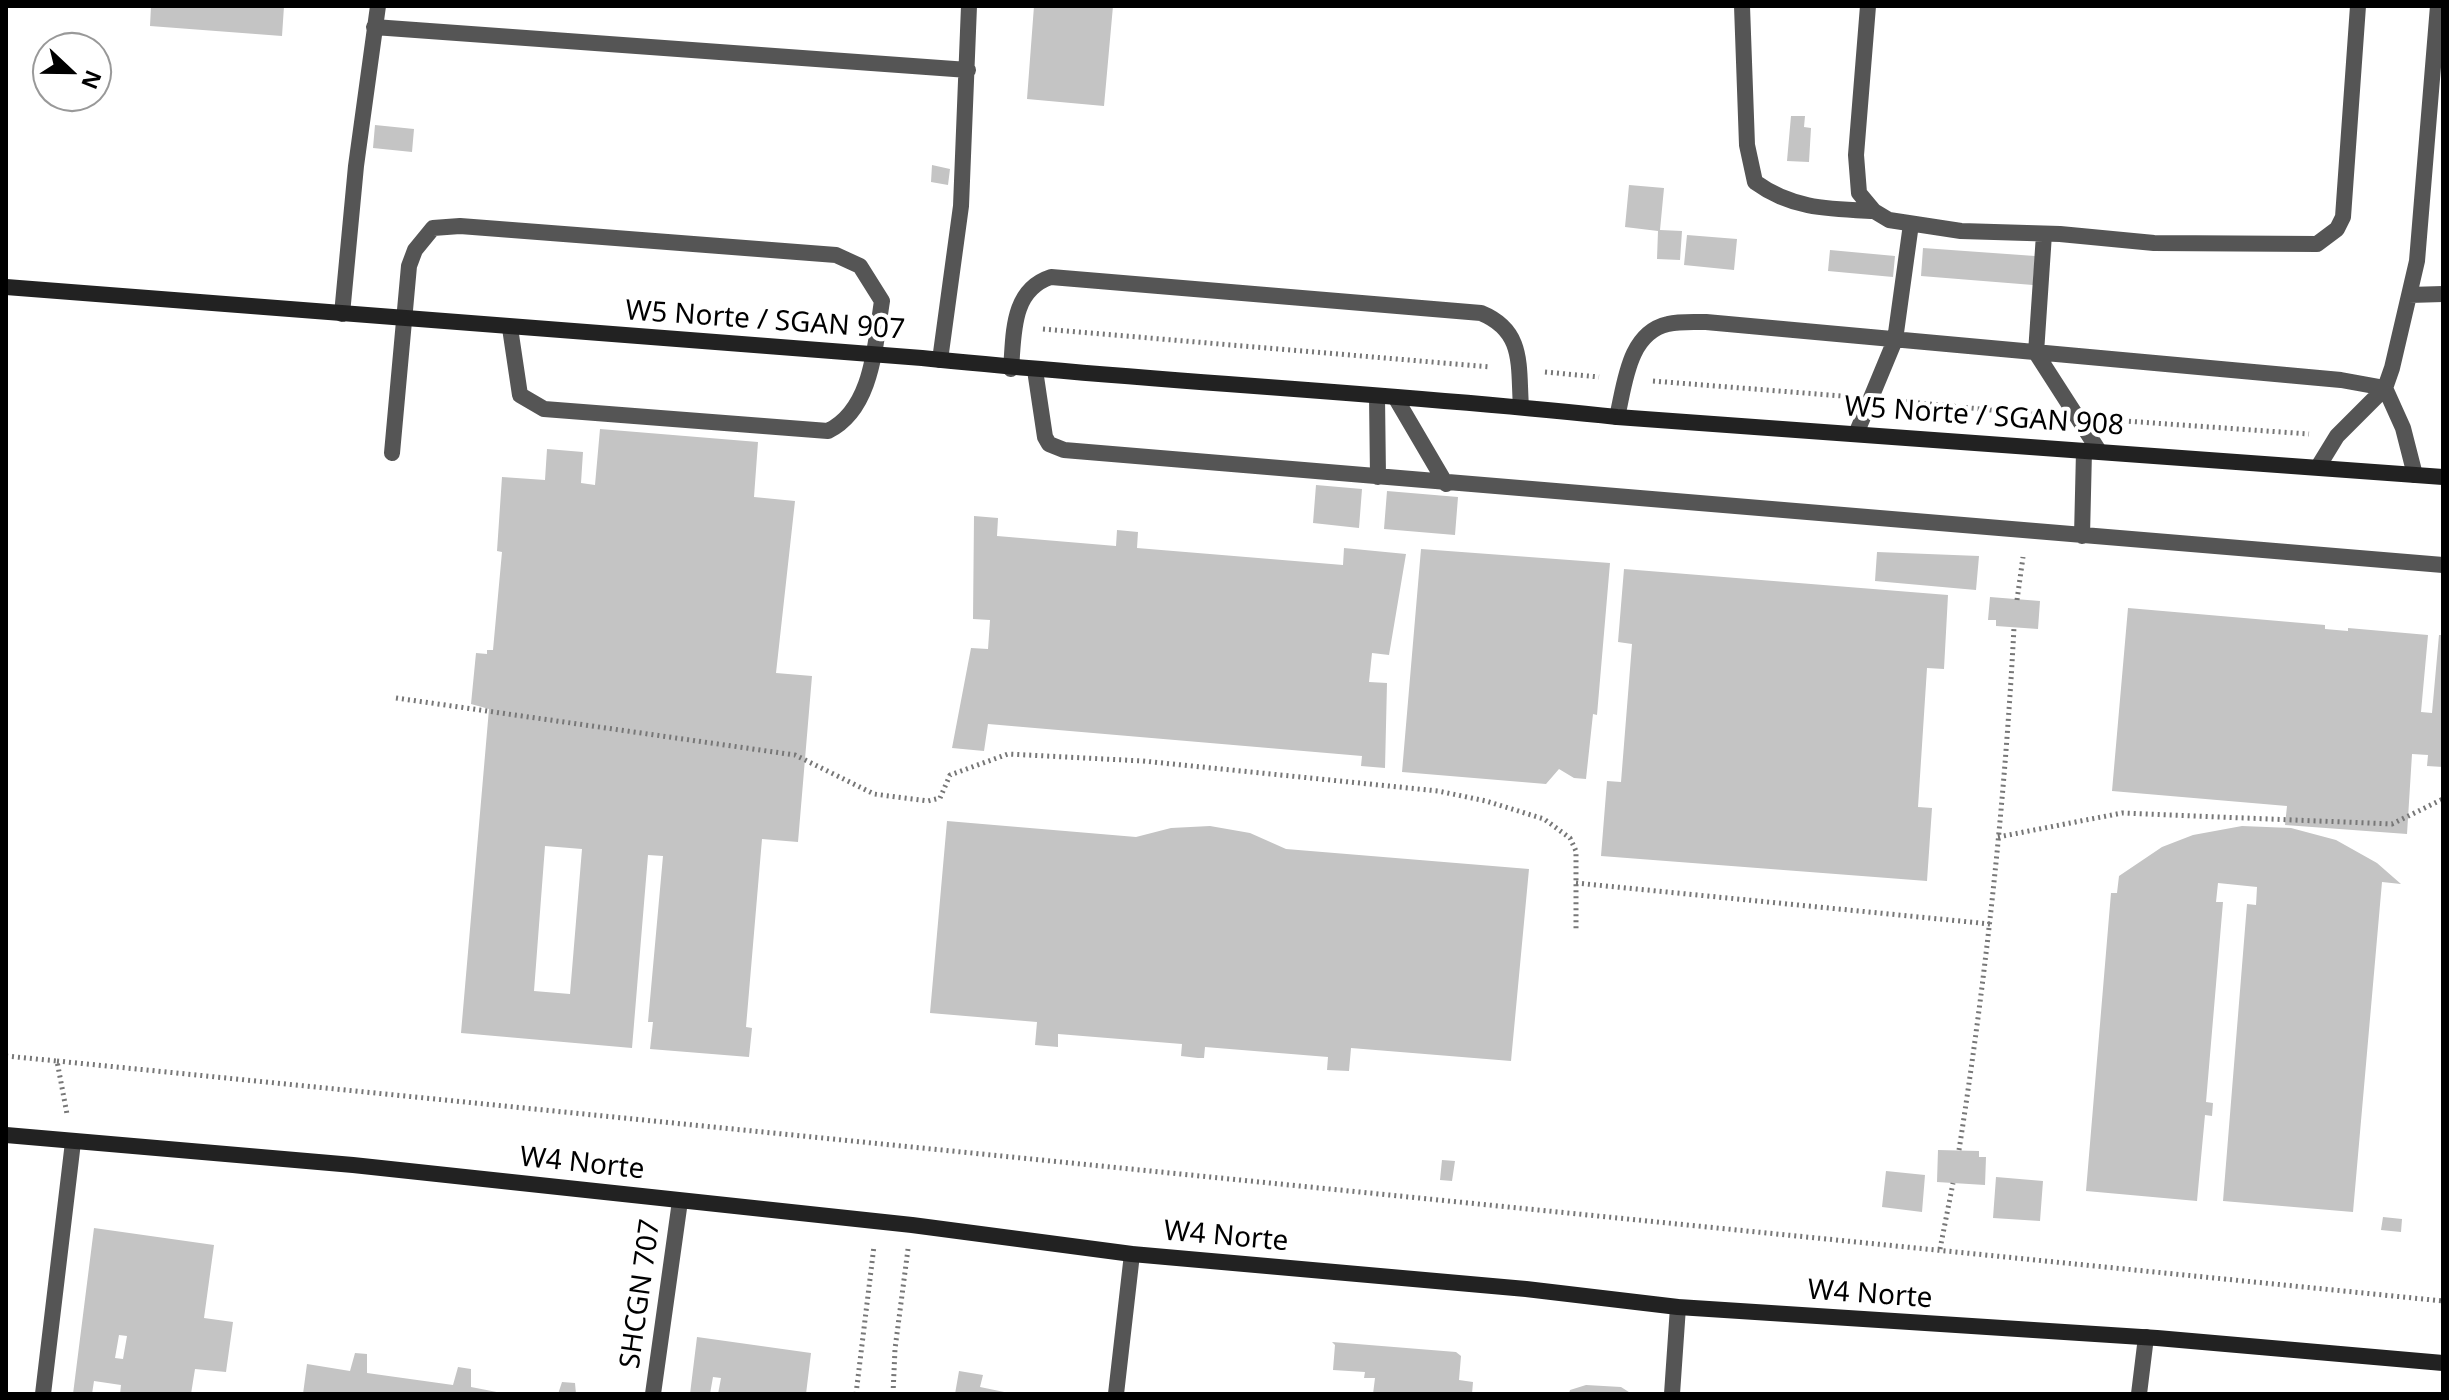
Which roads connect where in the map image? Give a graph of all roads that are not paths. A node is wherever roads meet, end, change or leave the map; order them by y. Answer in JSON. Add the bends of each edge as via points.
{"nodes":[{"id":1,"x":378,"y":6,"type":"edge"},
{"id":2,"x":969,"y":6,"type":"edge"},
{"id":3,"x":1742,"y":6,"type":"edge"},
{"id":4,"x":1868,"y":6,"type":"edge"},
{"id":5,"x":2358,"y":6,"type":"edge"},
{"id":6,"x":2438,"y":6,"type":"edge"},
{"id":7,"x":374,"y":27,"type":"junction"},
{"id":8,"x":968,"y":70,"type":"junction"},
{"id":9,"x":1874,"y":211,"type":"junction"},
{"id":10,"x":1911,"y":224,"type":"junction"},
{"id":11,"x":2044,"y":234,"type":"junction"},
{"id":12,"x":6,"y":287,"type":"edge"},
{"id":13,"x":2443,"y":294,"type":"edge"},
{"id":14,"x":2409,"y":295,"type":"junction"},
{"id":15,"x":342,"y":314,"type":"junction"},
{"id":16,"x":402,"y":319,"type":"junction"},
{"id":17,"x":510,"y":328,"type":"junction"},
{"id":18,"x":1895,"y":340,"type":"junction"},
{"id":19,"x":2036,"y":353,"type":"junction"},
{"id":20,"x":874,"y":356,"type":"junction"},
{"id":21,"x":940,"y":360,"type":"junction"},
{"id":22,"x":1011,"y":369,"type":"junction"},
{"id":23,"x":1035,"y":370,"type":"junction"},
{"id":24,"x":2385,"y":388,"type":"junction"},
{"id":25,"x":1377,"y":396,"type":"junction"},
{"id":26,"x":1395,"y":397,"type":"junction"},
{"id":27,"x":1521,"y":407,"type":"junction"},
{"id":28,"x":1617,"y":417,"type":"junction"},
{"id":29,"x":1856,"y":434,"type":"junction"},
{"id":30,"x":2091,"y":451,"type":"junction"},
{"id":31,"x":392,"y":453,"type":"dead end"},
{"id":32,"x":2318,"y":467,"type":"junction"},
{"id":33,"x":2415,"y":475,"type":"junction"},
{"id":34,"x":1378,"y":477,"type":"junction"},
{"id":35,"x":2443,"y":477,"type":"edge"},
{"id":36,"x":1446,"y":484,"type":"junction"},
{"id":37,"x":2082,"y":536,"type":"junction"},
{"id":38,"x":2443,"y":565,"type":"edge"},
{"id":39,"x":6,"y":1135,"type":"edge"},
{"id":40,"x":73,"y":1142,"type":"junction"},
{"id":41,"x":680,"y":1201,"type":"junction"},
{"id":42,"x":1132,"y":1254,"type":"junction"},
{"id":43,"x":1678,"y":1307,"type":"junction"},
{"id":44,"x":2146,"y":1337,"type":"junction"},
{"id":45,"x":2443,"y":1363,"type":"edge"},
{"id":46,"x":43,"y":1394,"type":"edge"},
{"id":47,"x":653,"y":1394,"type":"edge"},
{"id":48,"x":1116,"y":1394,"type":"edge"},
{"id":49,"x":1672,"y":1394,"type":"edge"},
{"id":50,"x":2139,"y":1394,"type":"edge"}],
"edges":[{"from":1,"to":7,"type":"street"},
{"from":2,"to":8,"type":"street"},
{"from":3,"to":9,"type":"street","via":[[1747,145],[1755,182],[1807,207]]},
{"from":4,"to":9,"type":"street","via":[[1856,155],[1859,193]]},
{"from":5,"to":11,"type":"street","via":[[2343,217],[2337,229],[2317,244],[2154,243]]},
{"from":6,"to":14,"type":"street","via":[[2417,261]]},
{"from":7,"to":8,"type":"street"},
{"from":7,"to":15,"type":"street"},
{"from":8,"to":21,"type":"street","via":[[961,206]]},
{"from":9,"to":10,"type":"street"},
{"from":10,"to":11,"type":"street"},
{"from":10,"to":18,"type":"street"},
{"from":11,"to":19,"type":"street"},
{"from":12,"to":15,"type":"main road","name":"W5 Norte / SGAN 907"},
{"from":13,"to":14,"type":"street"},
{"from":14,"to":24,"type":"street"},
{"from":15,"to":16,"type":"main road","name":"W5 Norte / SGAN 907"},
{"from":16,"to":17,"type":"main road","name":"W5 Norte / SGAN 907"},
{"from":16,"to":20,"type":"street","via":[[409,266],[433,228],[523,230],[836,255],[860,266],[882,301]]},
{"from":16,"to":31,"type":"street"},
{"from":17,"to":20,"type":"main road","name":"W5 Norte / SGAN 907"},
{"from":17,"to":20,"type":"street","via":[[520,395],[544,409],[828,431],[852,411]]},
{"from":18,"to":19,"type":"street"},
{"from":18,"to":28,"type":"street","via":[[1706,322],[1667,324],[1646,334],[1631,359]]},
{"from":18,"to":29,"type":"street"},
{"from":19,"to":24,"type":"street"},
{"from":19,"to":30,"type":"street"},
{"from":20,"to":21,"type":"main road","name":"W5 Norte / SGAN 907"},
{"from":21,"to":22,"type":"main road","name":"W5 Norte / SGAN 907"},
{"from":22,"to":23,"type":"main road","name":"W5 Norte / SGAN 907"},
{"from":22,"to":27,"type":"street","via":[[1017,309],[1038,281],[1051,277],[1481,313],[1500,321],[1517,347]]},
{"from":23,"to":25,"type":"main road","name":"W5 Norte / SGAN 907"},
{"from":23,"to":34,"type":"street","via":[[1045,437],[1056,448]]},
{"from":24,"to":32,"type":"street","via":[[2337,436]]},
{"from":24,"to":33,"type":"street"},
{"from":25,"to":26,"type":"main road","name":"W5 Norte / SGAN 907"},
{"from":25,"to":34,"type":"street"},
{"from":26,"to":27,"type":"main road","name":"W5 Norte / SGAN 907"},
{"from":26,"to":36,"type":"street"},
{"from":27,"to":28,"type":"main road","name":"W5 Norte / SGAN 908"},
{"from":28,"to":29,"type":"main road","name":"W5 Norte / SGAN 908"},
{"from":29,"to":30,"type":"main road","name":"W5 Norte / SGAN 908"},
{"from":30,"to":32,"type":"main road","name":"W5 Norte / SGAN 908"},
{"from":30,"to":37,"type":"street"},
{"from":32,"to":33,"type":"main road","name":"W5 Norte / SGAN 908"},
{"from":33,"to":35,"type":"main road","name":"W5 Norte / SGAN 908"},
{"from":34,"to":36,"type":"street"},
{"from":36,"to":37,"type":"street"},
{"from":37,"to":38,"type":"street"},
{"from":39,"to":40,"type":"main road","name":"W4 Norte"},
{"from":40,"to":41,"type":"main road","name":"W4 Norte","via":[[353,1165]]},
{"from":40,"to":46,"type":"street"},
{"from":41,"to":42,"type":"main road","name":"W4 Norte"},
{"from":41,"to":47,"type":"street","name":"SHCGN 707"},
{"from":42,"to":43,"type":"main road","name":"W4 Norte"},
{"from":42,"to":48,"type":"street"},
{"from":43,"to":44,"type":"main road","name":"W4 Norte"},
{"from":43,"to":49,"type":"street"},
{"from":44,"to":45,"type":"main road","name":"W4 Norte"},
{"from":44,"to":50,"type":"street"}]}
